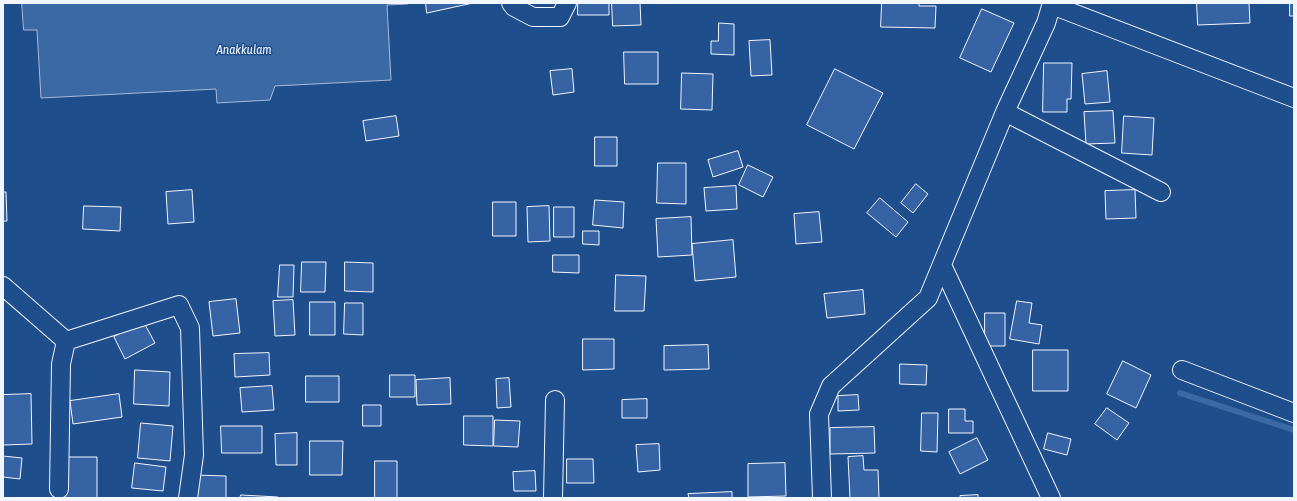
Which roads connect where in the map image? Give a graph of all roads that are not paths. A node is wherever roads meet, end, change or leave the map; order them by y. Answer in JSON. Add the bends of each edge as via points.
{"nodes":[{"id":1,"x":512,"y":3,"type":"edge"},
{"id":2,"x":568,"y":3,"type":"edge"},
{"id":3,"x":1052,"y":4,"type":"edge"},
{"id":4,"x":1294,"y":98,"type":"edge"},
{"id":5,"x":1006,"y":112,"type":"junction"},
{"id":6,"x":1161,"y":192,"type":"dead end"},
{"id":7,"x":942,"y":265,"type":"junction"},
{"id":8,"x":3,"y":286,"type":"edge"},
{"id":9,"x":66,"y":341,"type":"junction"},
{"id":10,"x":1182,"y":370,"type":"dead end"},
{"id":11,"x":556,"y":400,"type":"dead end"},
{"id":12,"x":1294,"y":413,"type":"edge"},
{"id":13,"x":59,"y":489,"type":"dead end"},
{"id":14,"x":188,"y":498,"type":"edge"},
{"id":15,"x":553,"y":498,"type":"edge"},
{"id":16,"x":822,"y":498,"type":"edge"},
{"id":17,"x":1051,"y":498,"type":"edge"}],
"edges":[{"from":1,"to":2,"type":"street","via":[[514,7],[533,17],[560,17]]},
{"from":3,"to":4,"type":"street"},
{"from":3,"to":5,"type":"street"},
{"from":5,"to":6,"type":"street"},
{"from":5,"to":7,"type":"street"},
{"from":7,"to":16,"type":"street","via":[[928,298],[831,386],[819,414]]},
{"from":7,"to":17,"type":"street"},
{"from":8,"to":9,"type":"street"},
{"from":9,"to":13,"type":"street","via":[[61,364]]},
{"from":9,"to":14,"type":"street","via":[[179,305],[190,328],[194,455]]},
{"from":10,"to":12,"type":"street"},
{"from":11,"to":15,"type":"street"}]}
